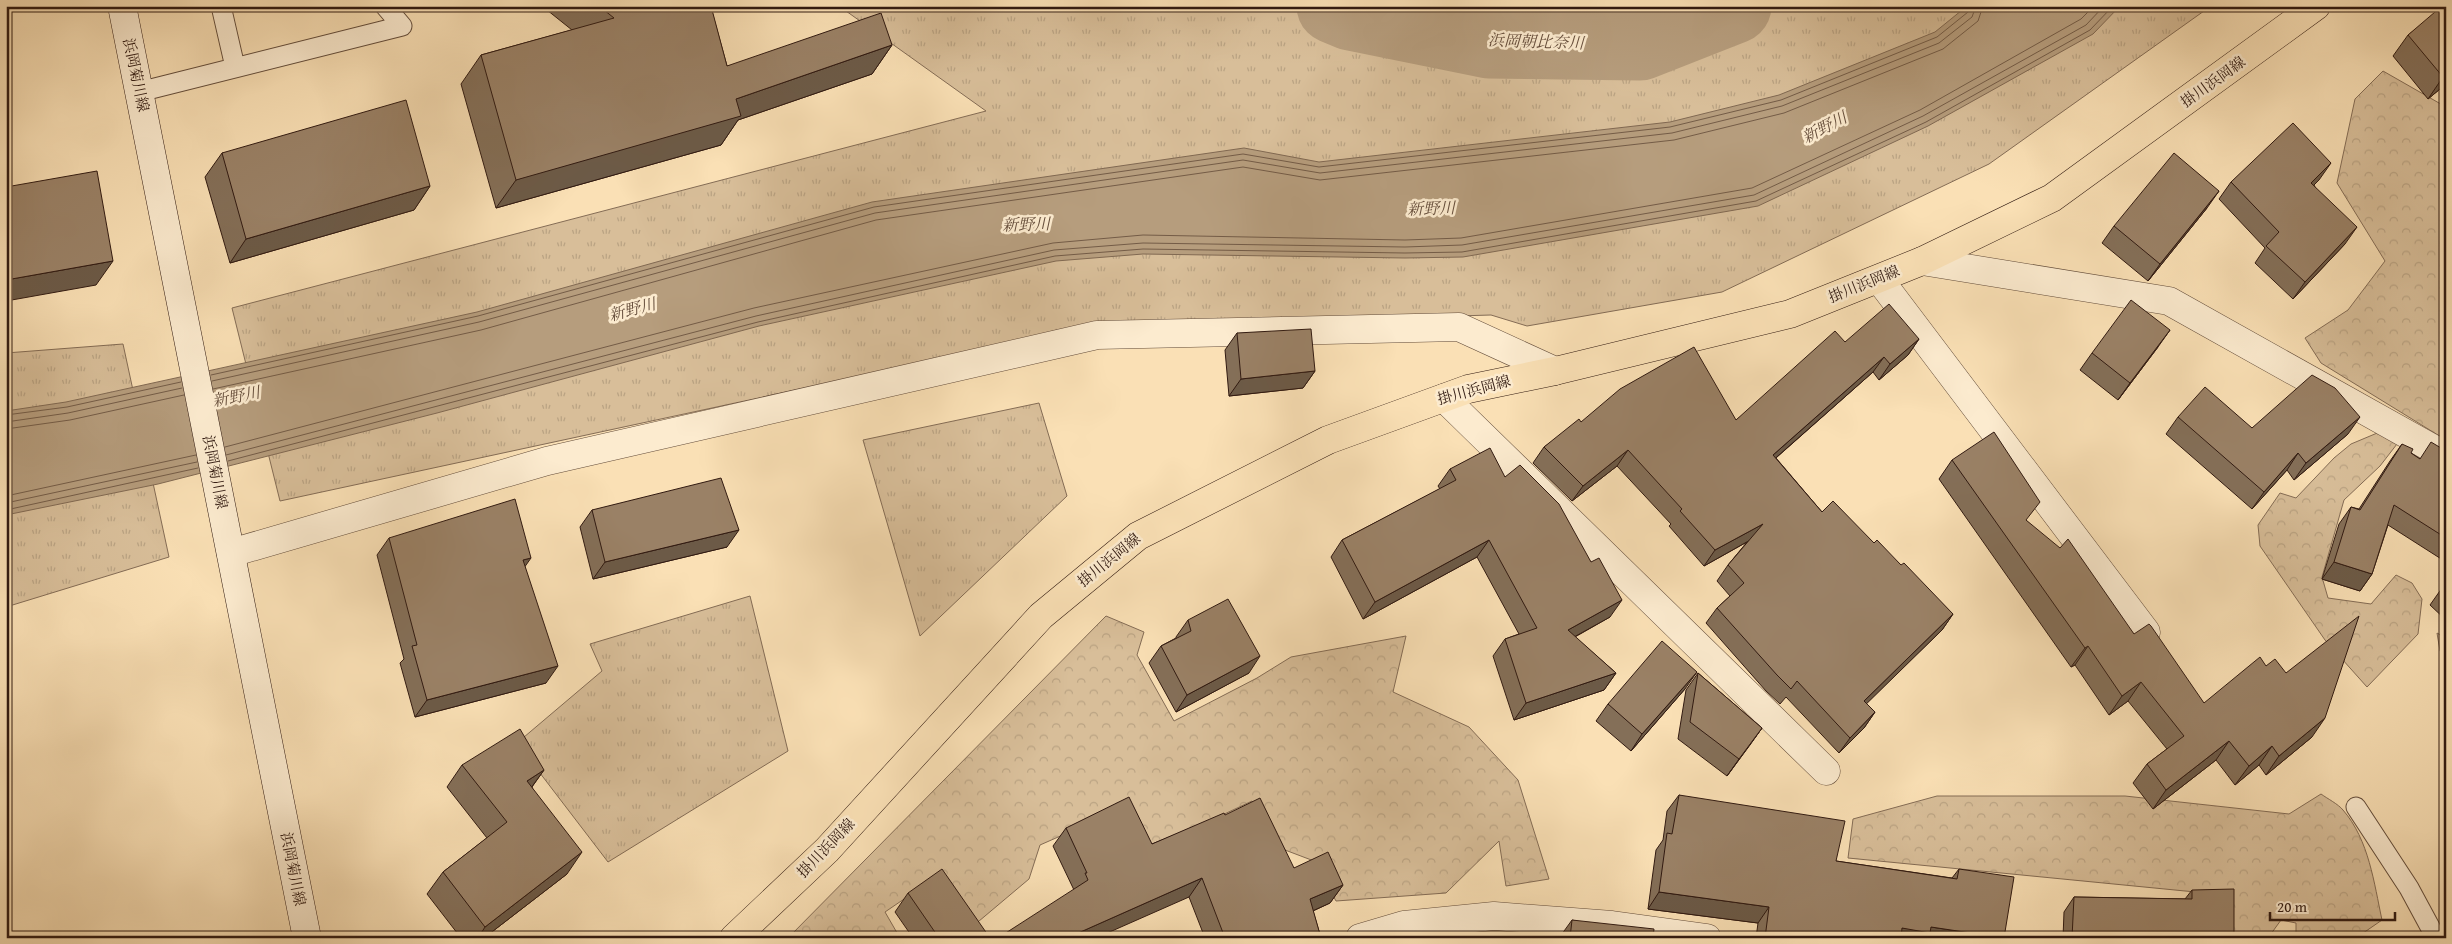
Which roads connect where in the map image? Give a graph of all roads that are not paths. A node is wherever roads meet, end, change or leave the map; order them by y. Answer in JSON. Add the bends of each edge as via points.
{"nodes":[{"id":1,"x":122,"y":6,"type":"edge"},
{"id":2,"x":221,"y":6,"type":"edge"},
{"id":3,"x":385,"y":6,"type":"edge"},
{"id":4,"x":2316,"y":6,"type":"edge"},
{"id":5,"x":235,"y":67,"type":"junction"},
{"id":6,"x":139,"y":92,"type":"junction"},
{"id":7,"x":1922,"y":261,"type":"junction"},
{"id":8,"x":1879,"y":279,"type":"junction"},
{"id":9,"x":1555,"y":371,"type":"junction"},
{"id":10,"x":1444,"y":398,"type":"junction"},
{"id":11,"x":2446,"y":456,"type":"edge"},
{"id":12,"x":229,"y":545,"type":"junction"},
{"id":13,"x":2146,"y":632,"type":"edge"},
{"id":14,"x":1826,"y":771,"type":"dead end"},
{"id":15,"x":2356,"y":806,"type":"dead end"},
{"id":16,"x":307,"y":938,"type":"edge"},
{"id":17,"x":734,"y":938,"type":"edge"},
{"id":18,"x":1360,"y":938,"type":"edge"},
{"id":19,"x":1707,"y":938,"type":"edge"},
{"id":20,"x":2436,"y":938,"type":"edge"}],
"edges":[{"from":1,"to":6,"type":"street","name":"浜岡菊川線"},
{"from":2,"to":5,"type":"lane"},
{"from":3,"to":5,"type":"lane","via":[[402,26]]},
{"from":4,"to":7,"type":"main road","name":"掛川浜岡線","via":[[2052,198]]},
{"from":5,"to":6,"type":"lane"},
{"from":6,"to":12,"type":"street","name":"浜岡菊川線"},
{"from":7,"to":8,"type":"main road","name":"掛川浜岡線"},
{"from":7,"to":11,"type":"street","via":[[2169,301]]},
{"from":8,"to":9,"type":"main road","name":"掛川浜岡線","via":[[1790,314]]},
{"from":8,"to":13,"type":"street"},
{"from":9,"to":10,"type":"main road","name":"掛川浜岡線","via":[[1468,389]]},
{"from":9,"to":12,"type":"street","via":[[1459,327],[1097,335],[547,461]]},
{"from":10,"to":14,"type":"street"},
{"from":10,"to":17,"type":"main road","name":"掛川浜岡線","via":[[1328,440],[1138,536],[1041,616],[826,850]]},
{"from":12,"to":16,"type":"street","name":"浜岡菊川線"},
{"from":15,"to":20,"type":"lane","via":[[2409,888]]},
{"from":18,"to":19,"type":"street","via":[[1404,925],[1494,916],[1612,925]]}]}
